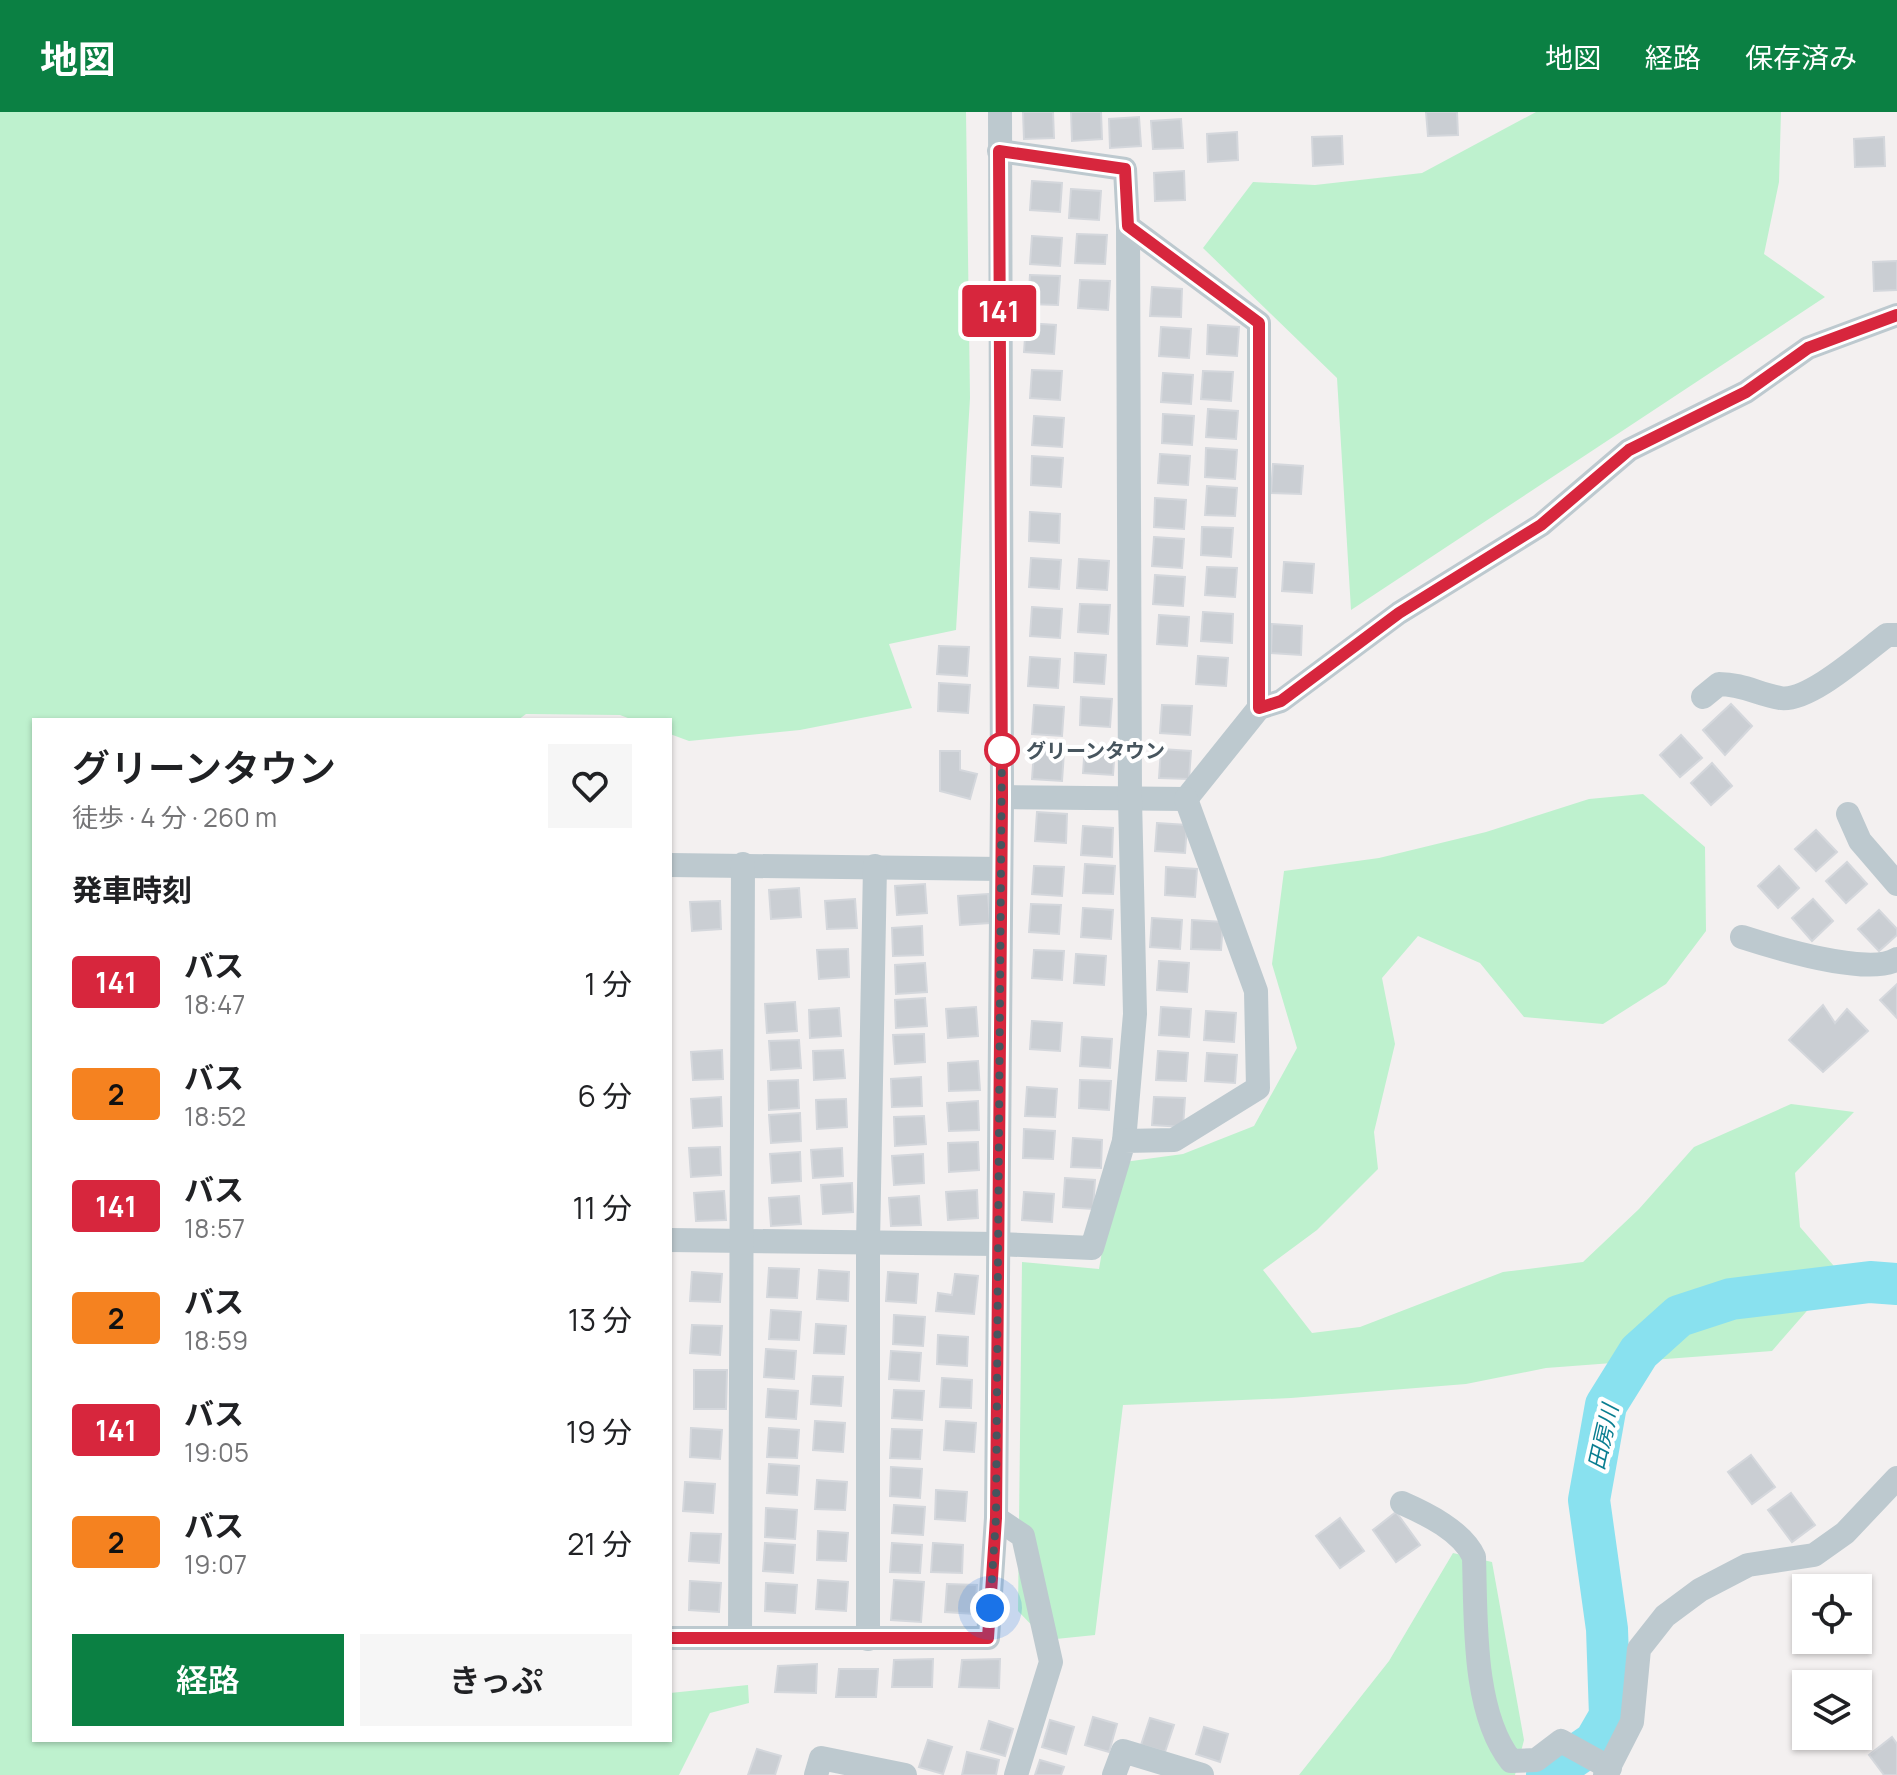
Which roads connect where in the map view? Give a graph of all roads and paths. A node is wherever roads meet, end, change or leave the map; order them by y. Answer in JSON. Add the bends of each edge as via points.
{"nodes":[{"id":1,"x":1000,"y":112,"type":"edge"},
{"id":2,"x":999,"y":151,"type":"junction"},
{"id":3,"x":1128,"y":226,"type":"junction"},
{"id":4,"x":1897,"y":315,"type":"edge"},
{"id":5,"x":1897,"y":635,"type":"edge"},
{"id":6,"x":1703,"y":697,"type":"dead end"},
{"id":7,"x":1259,"y":708,"type":"junction"},
{"id":8,"x":1002,"y":797,"type":"junction"},
{"id":9,"x":1130,"y":799,"type":"junction"},
{"id":10,"x":1186,"y":799,"type":"junction"},
{"id":11,"x":1848,"y":814,"type":"dead end"},
{"id":12,"x":743,"y":864,"type":"junction"},
{"id":13,"x":672,"y":865,"type":"edge"},
{"id":14,"x":875,"y":866,"type":"junction"},
{"id":15,"x":1001,"y":869,"type":"junction"},
{"id":16,"x":1897,"y":884,"type":"edge"},
{"id":17,"x":1742,"y":937,"type":"dead end"},
{"id":18,"x":1897,"y":959,"type":"edge"},
{"id":19,"x":1124,"y":1141,"type":"junction"},
{"id":20,"x":672,"y":1240,"type":"edge"},
{"id":21,"x":744,"y":1243,"type":"junction"},
{"id":22,"x":868,"y":1243,"type":"junction"},
{"id":23,"x":997,"y":1244,"type":"junction"},
{"id":24,"x":1897,"y":1478,"type":"edge"},
{"id":25,"x":1402,"y":1503,"type":"dead end"},
{"id":26,"x":996,"y":1518,"type":"junction"},
{"id":27,"x":672,"y":1638,"type":"edge"},
{"id":28,"x":740,"y":1638,"type":"junction"},
{"id":29,"x":868,"y":1639,"type":"junction"},
{"id":30,"x":1605,"y":1768,"type":"edge"},
{"id":31,"x":816,"y":1775,"type":"edge"},
{"id":32,"x":905,"y":1775,"type":"edge"},
{"id":33,"x":1016,"y":1775,"type":"edge"},
{"id":34,"x":1114,"y":1775,"type":"edge"},
{"id":35,"x":1202,"y":1775,"type":"edge"}],
"edges":[{"from":1,"to":2,"type":"street"},
{"from":2,"to":3,"type":"street","via":[[1125,169]]},
{"from":2,"to":8,"type":"street"},
{"from":3,"to":7,"type":"street","via":[[1259,323]]},
{"from":3,"to":9,"type":"street"},
{"from":4,"to":7,"type":"street","via":[[1808,348],[1746,392],[1629,450],[1541,525],[1399,613],[1281,701]]},
{"from":5,"to":6,"type":"street","via":[[1887,635],[1810,691],[1782,699],[1739,684],[1719,684]]},
{"from":7,"to":10,"type":"street"},
{"from":8,"to":9,"type":"street"},
{"from":8,"to":15,"type":"street"},
{"from":9,"to":10,"type":"street"},
{"from":9,"to":19,"type":"street","via":[[1135,1014]]},
{"from":10,"to":19,"type":"street","via":[[1256,991],[1258,1088],[1174,1140]]},
{"from":11,"to":16,"type":"street","via":[[1860,841]]},
{"from":12,"to":13,"type":"street"},
{"from":12,"to":14,"type":"street"},
{"from":12,"to":21,"type":"street"},
{"from":14,"to":15,"type":"street"},
{"from":14,"to":22,"type":"street"},
{"from":15,"to":23,"type":"street"},
{"from":17,"to":18,"type":"street","via":[[1843,962],[1889,965]]},
{"from":19,"to":23,"type":"street","via":[[1092,1248]]},
{"from":20,"to":21,"type":"street"},
{"from":21,"to":22,"type":"street"},
{"from":21,"to":28,"type":"street"},
{"from":22,"to":23,"type":"street"},
{"from":22,"to":29,"type":"street"},
{"from":23,"to":26,"type":"street"},
{"from":24,"to":30,"type":"street","via":[[1845,1533],[1814,1555],[1748,1565],[1665,1616],[1639,1649],[1632,1722]]},
{"from":25,"to":30,"type":"street","via":[[1468,1545],[1474,1557],[1477,1662],[1498,1745],[1511,1761],[1536,1760],[1561,1741]]},
{"from":26,"to":29,"type":"street","via":[[988,1638]]},
{"from":26,"to":33,"type":"street","via":[[1023,1536],[1051,1662]]},
{"from":27,"to":28,"type":"street"},
{"from":28,"to":29,"type":"street"},
{"from":31,"to":32,"type":"street","via":[[821,1758]]},
{"from":34,"to":35,"type":"street","via":[[1123,1751]]}]}
